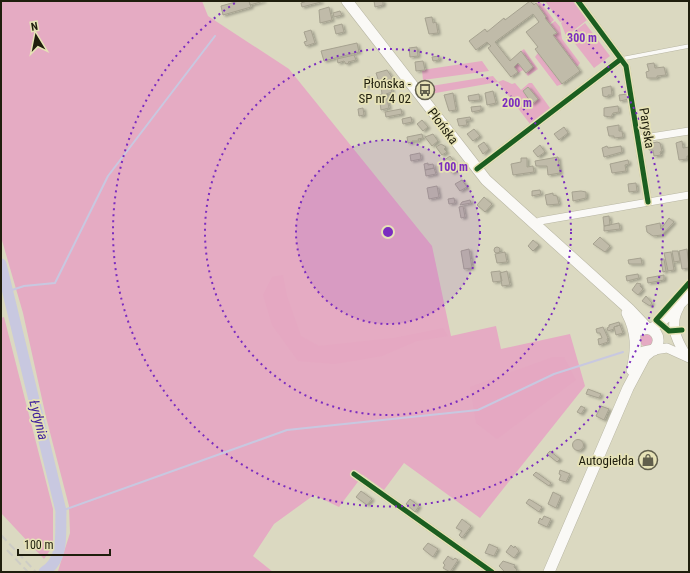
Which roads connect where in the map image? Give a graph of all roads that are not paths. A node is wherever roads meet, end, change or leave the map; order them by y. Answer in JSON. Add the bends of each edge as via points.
{"nodes":[{"id":1,"x":347,"y":1,"type":"edge"},
{"id":2,"x":578,"y":1,"type":"edge"},
{"id":3,"x":689,"y":46,"type":"edge"},
{"id":4,"x":621,"y":59,"type":"junction"},
{"id":5,"x":689,"y":131,"type":"edge"},
{"id":6,"x":638,"y":139,"type":"junction"},
{"id":7,"x":477,"y":169,"type":"junction"},
{"id":8,"x":689,"y":195,"type":"edge"},
{"id":9,"x":648,"y":202,"type":"junction"},
{"id":10,"x":534,"y":224,"type":"junction"},
{"id":11,"x":689,"y":295,"type":"edge"},
{"id":12,"x":622,"y":304,"type":"junction"},
{"id":13,"x":678,"y":307,"type":"junction"},
{"id":14,"x":648,"y":328,"type":"junction"},
{"id":15,"x":658,"y":337,"type":"junction"},
{"id":16,"x":636,"y":341,"type":"junction"},
{"id":17,"x":652,"y":351,"type":"junction"},
{"id":18,"x":688,"y":356,"type":"edge"},
{"id":19,"x":628,"y":388,"type":"junction"},
{"id":20,"x":354,"y":474,"type":"dead end"},
{"id":21,"x":492,"y":572,"type":"edge"},
{"id":22,"x":549,"y":572,"type":"edge"}],
"edges":[{"from":1,"to":7,"type":"main road","name":"Płońska"},
{"from":2,"to":4,"type":"street","name":"Paryska"},
{"from":3,"to":4,"type":"lane"},
{"from":4,"to":6,"type":"street","name":"Paryska","via":[[626,66]]},
{"from":4,"to":7,"type":"street"},
{"from":5,"to":6,"type":"street"},
{"from":6,"to":9,"type":"street","name":"Paryska"},
{"from":7,"to":10,"type":"main road","name":"Płońska"},
{"from":8,"to":9,"type":"street"},
{"from":9,"to":10,"type":"street"},
{"from":10,"to":12,"type":"main road","name":"Płońska"},
{"from":11,"to":13,"type":"main road"},
{"from":12,"to":14,"type":"main road","name":"Płońska"},
{"from":12,"to":16,"type":"main road","name":"Płońska","via":[[633,324]]},
{"from":13,"to":14,"type":"main road","via":[[654,327]]},
{"from":13,"to":15,"type":"main road"},
{"from":13,"to":18,"type":"main road","via":[[674,332]]},
{"from":14,"to":15,"type":"main road","via":[[655,331]]},
{"from":14,"to":16,"type":"main road","via":[[640,331]]},
{"from":15,"to":17,"type":"main road","via":[[658,344]]},
{"from":15,"to":18,"type":"street"},
{"from":16,"to":17,"type":"main road","via":[[642,351]]},
{"from":16,"to":19,"type":"main road","via":[[635,359]]},
{"from":17,"to":18,"type":"street","via":[[668,348]]},
{"from":17,"to":19,"type":"main road","via":[[641,362]]},
{"from":19,"to":22,"type":"main road"},
{"from":20,"to":21,"type":"street"}]}
